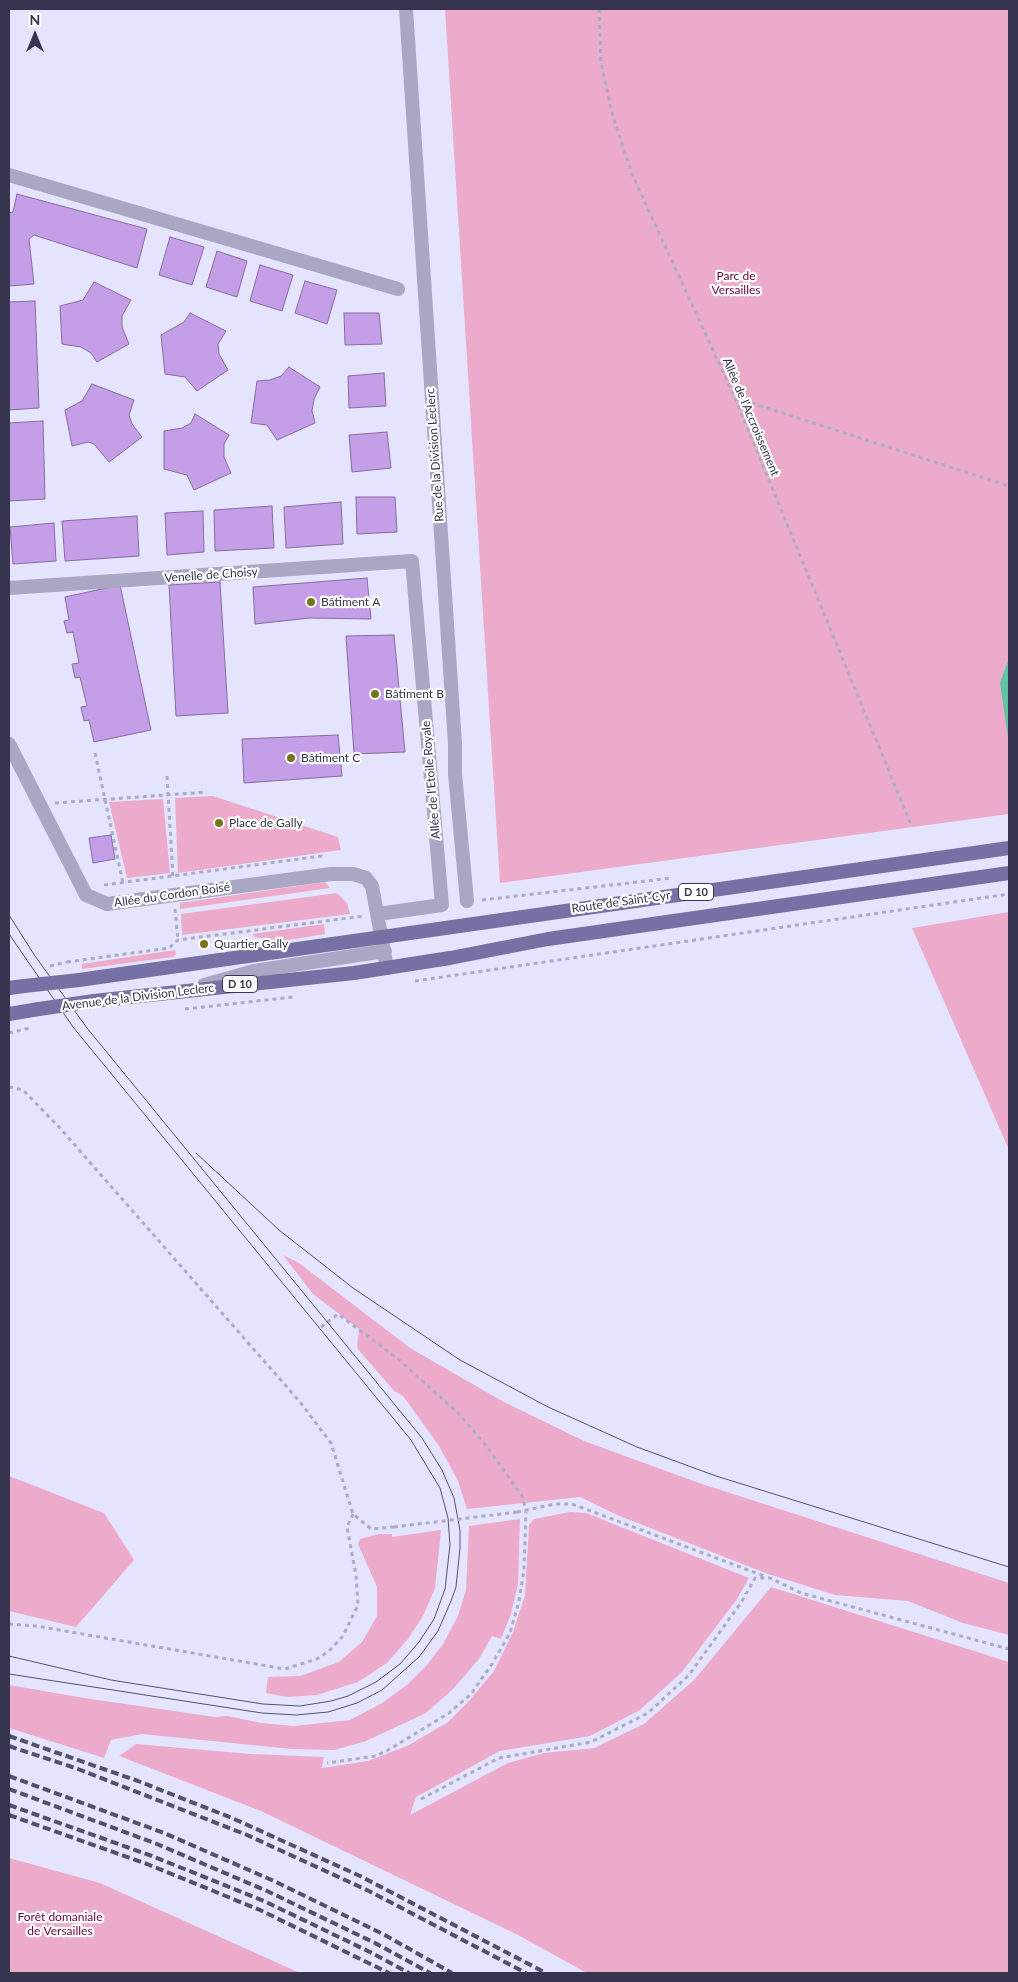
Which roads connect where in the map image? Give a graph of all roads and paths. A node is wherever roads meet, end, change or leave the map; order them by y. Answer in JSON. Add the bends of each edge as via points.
{"nodes":[{"id":1,"x":406,"y":9,"type":"edge"},
{"id":2,"x":598,"y":9,"type":"edge"},
{"id":3,"x":9,"y":175,"type":"edge"},
{"id":4,"x":398,"y":289,"type":"dead end"},
{"id":5,"x":735,"y":398,"type":"junction"},
{"id":6,"x":1009,"y":486,"type":"edge"},
{"id":7,"x":412,"y":561,"type":"joint"},
{"id":8,"x":9,"y":588,"type":"edge"},
{"id":9,"x":9,"y":744,"type":"edge"},
{"id":10,"x":95,"y":753,"type":"dead end"},
{"id":11,"x":167,"y":776,"type":"dead end"},
{"id":12,"x":208,"y":792,"type":"dead end"},
{"id":13,"x":168,"y":794,"type":"junction"},
{"id":14,"x":105,"y":799,"type":"junction"},
{"id":15,"x":54,"y":812,"type":"dead end"},
{"id":16,"x":912,"y":827,"type":"dead end"},
{"id":17,"x":1009,"y":848,"type":"edge"},
{"id":18,"x":1009,"y":873,"type":"edge"},
{"id":19,"x":328,"y":874,"type":"junction"},
{"id":20,"x":173,"y":876,"type":"junction"},
{"id":21,"x":681,"y":877,"type":"dead end"},
{"id":22,"x":123,"y":883,"type":"junction"},
{"id":23,"x":96,"y":885,"type":"dead end"},
{"id":24,"x":174,"y":886,"type":"dead end"},
{"id":25,"x":1009,"y":894,"type":"edge"},
{"id":26,"x":467,"y":902,"type":"joint"},
{"id":27,"x":378,"y":914,"type":"junction"},
{"id":28,"x":353,"y":917,"type":"dead end"},
{"id":29,"x":176,"y":919,"type":"dead end"},
{"id":30,"x":382,"y":936,"type":"junction"},
{"id":31,"x":178,"y":940,"type":"junction"},
{"id":32,"x":385,"y":951,"type":"junction"},
{"id":33,"x":67,"y":962,"type":"dead end"},
{"id":34,"x":387,"y":968,"type":"junction"},
{"id":35,"x":410,"y":982,"type":"dead end"},
{"id":36,"x":9,"y":988,"type":"edge"},
{"id":37,"x":190,"y":989,"type":"junction"},
{"id":38,"x":302,"y":996,"type":"dead end"},
{"id":39,"x":177,"y":1009,"type":"dead end"},
{"id":40,"x":9,"y":1014,"type":"edge"},
{"id":41,"x":9,"y":1086,"type":"edge"},
{"id":42,"x":321,"y":1327,"type":"dead end"},
{"id":43,"x":526,"y":1510,"type":"junction"},
{"id":44,"x":353,"y":1514,"type":"junction"},
{"id":45,"x":770,"y":1578,"type":"junction"},
{"id":46,"x":9,"y":1624,"type":"edge"},
{"id":47,"x":1009,"y":1649,"type":"edge"},
{"id":48,"x":327,"y":1763,"type":"dead end"},
{"id":49,"x":421,"y":1799,"type":"dead end"}],
"edges":[{"from":1,"to":26,"type":"street","name":"Rue de la Division Leclerc","via":[[455,774]]},
{"from":2,"to":5,"type":"path","name":"Allée de l'Accroissement","via":[[602,62],[612,113],[627,161]]},
{"from":3,"to":4,"type":"street"},
{"from":5,"to":6,"type":"path"},
{"from":5,"to":16,"type":"path","name":"Allée de l'Accroissement"},
{"from":7,"to":8,"type":"street","name":"Venelle de Choisy"},
{"from":7,"to":27,"type":"street","name":"Allée de l'Etoile Royale","via":[[442,905]]},
{"from":9,"to":19,"type":"street","name":"Allée du Cordon Boisé","via":[[86,895],[107,904]]},
{"from":10,"to":14,"type":"path"},
{"from":11,"to":13,"type":"path"},
{"from":12,"to":13,"type":"path"},
{"from":13,"to":14,"type":"path"},
{"from":13,"to":20,"type":"path"},
{"from":14,"to":15,"type":"path","via":[[50,803]]},
{"from":14,"to":22,"type":"path"},
{"from":17,"to":30,"type":"main road","name":"Route de Saint-Cyr","number":"D 10"},
{"from":18,"to":34,"type":"main road","name":"Route de Saint-Cyr","number":"D 10","via":[[548,939]]},
{"from":19,"to":20,"type":"path","via":[[322,856]]},
{"from":19,"to":27,"type":"street","name":"Allée du Cordon Boisé","via":[[353,874],[366,878],[372,886]]},
{"from":20,"to":22,"type":"path"},
{"from":20,"to":24,"type":"path"},
{"from":21,"to":26,"type":"path"},
{"from":22,"to":23,"type":"path"},
{"from":25,"to":35,"type":"path"},
{"from":27,"to":30,"type":"street","name":"Allée du Cordon Boisé"},
{"from":28,"to":31,"type":"path"},
{"from":29,"to":31,"type":"path"},
{"from":30,"to":32,"type":"street","name":"Allée du Cordon Boisé"},
{"from":30,"to":36,"type":"main road","name":"Avenue de la Division Leclerc","number":"D 10","bridge":true},
{"from":31,"to":33,"type":"path","via":[[170,948]]},
{"from":32,"to":34,"type":"street","name":"Allée du Cordon Boisé"},
{"from":32,"to":37,"type":"street","via":[[254,971]]},
{"from":34,"to":37,"type":"main road","name":"Avenue de la Division Leclerc","number":"D 10"},
{"from":37,"to":40,"type":"main road","name":"Avenue de la Division Leclerc","number":"D 10","bridge":true},
{"from":38,"to":39,"type":"path"},
{"from":41,"to":44,"type":"path","via":[[23,1090],[59,1127],[300,1402],[331,1443]]},
{"from":42,"to":43,"type":"path","via":[[338,1314],[397,1358],[459,1414],[488,1448],[522,1496]]},
{"from":43,"to":44,"type":"path","bridge":true,"via":[[371,1529]]},
{"from":43,"to":45,"type":"path","via":[[572,1504]]},
{"from":43,"to":48,"type":"path","via":[[520,1601],[492,1664],[471,1694],[449,1713],[376,1756]]},
{"from":44,"to":46,"type":"path","via":[[347,1527],[358,1605],[343,1636],[317,1659],[285,1669]]},
{"from":45,"to":47,"type":"path","via":[[801,1592]]},
{"from":45,"to":49,"type":"path","via":[[755,1578],[689,1675],[648,1713],[591,1742],[499,1758]]}]}
